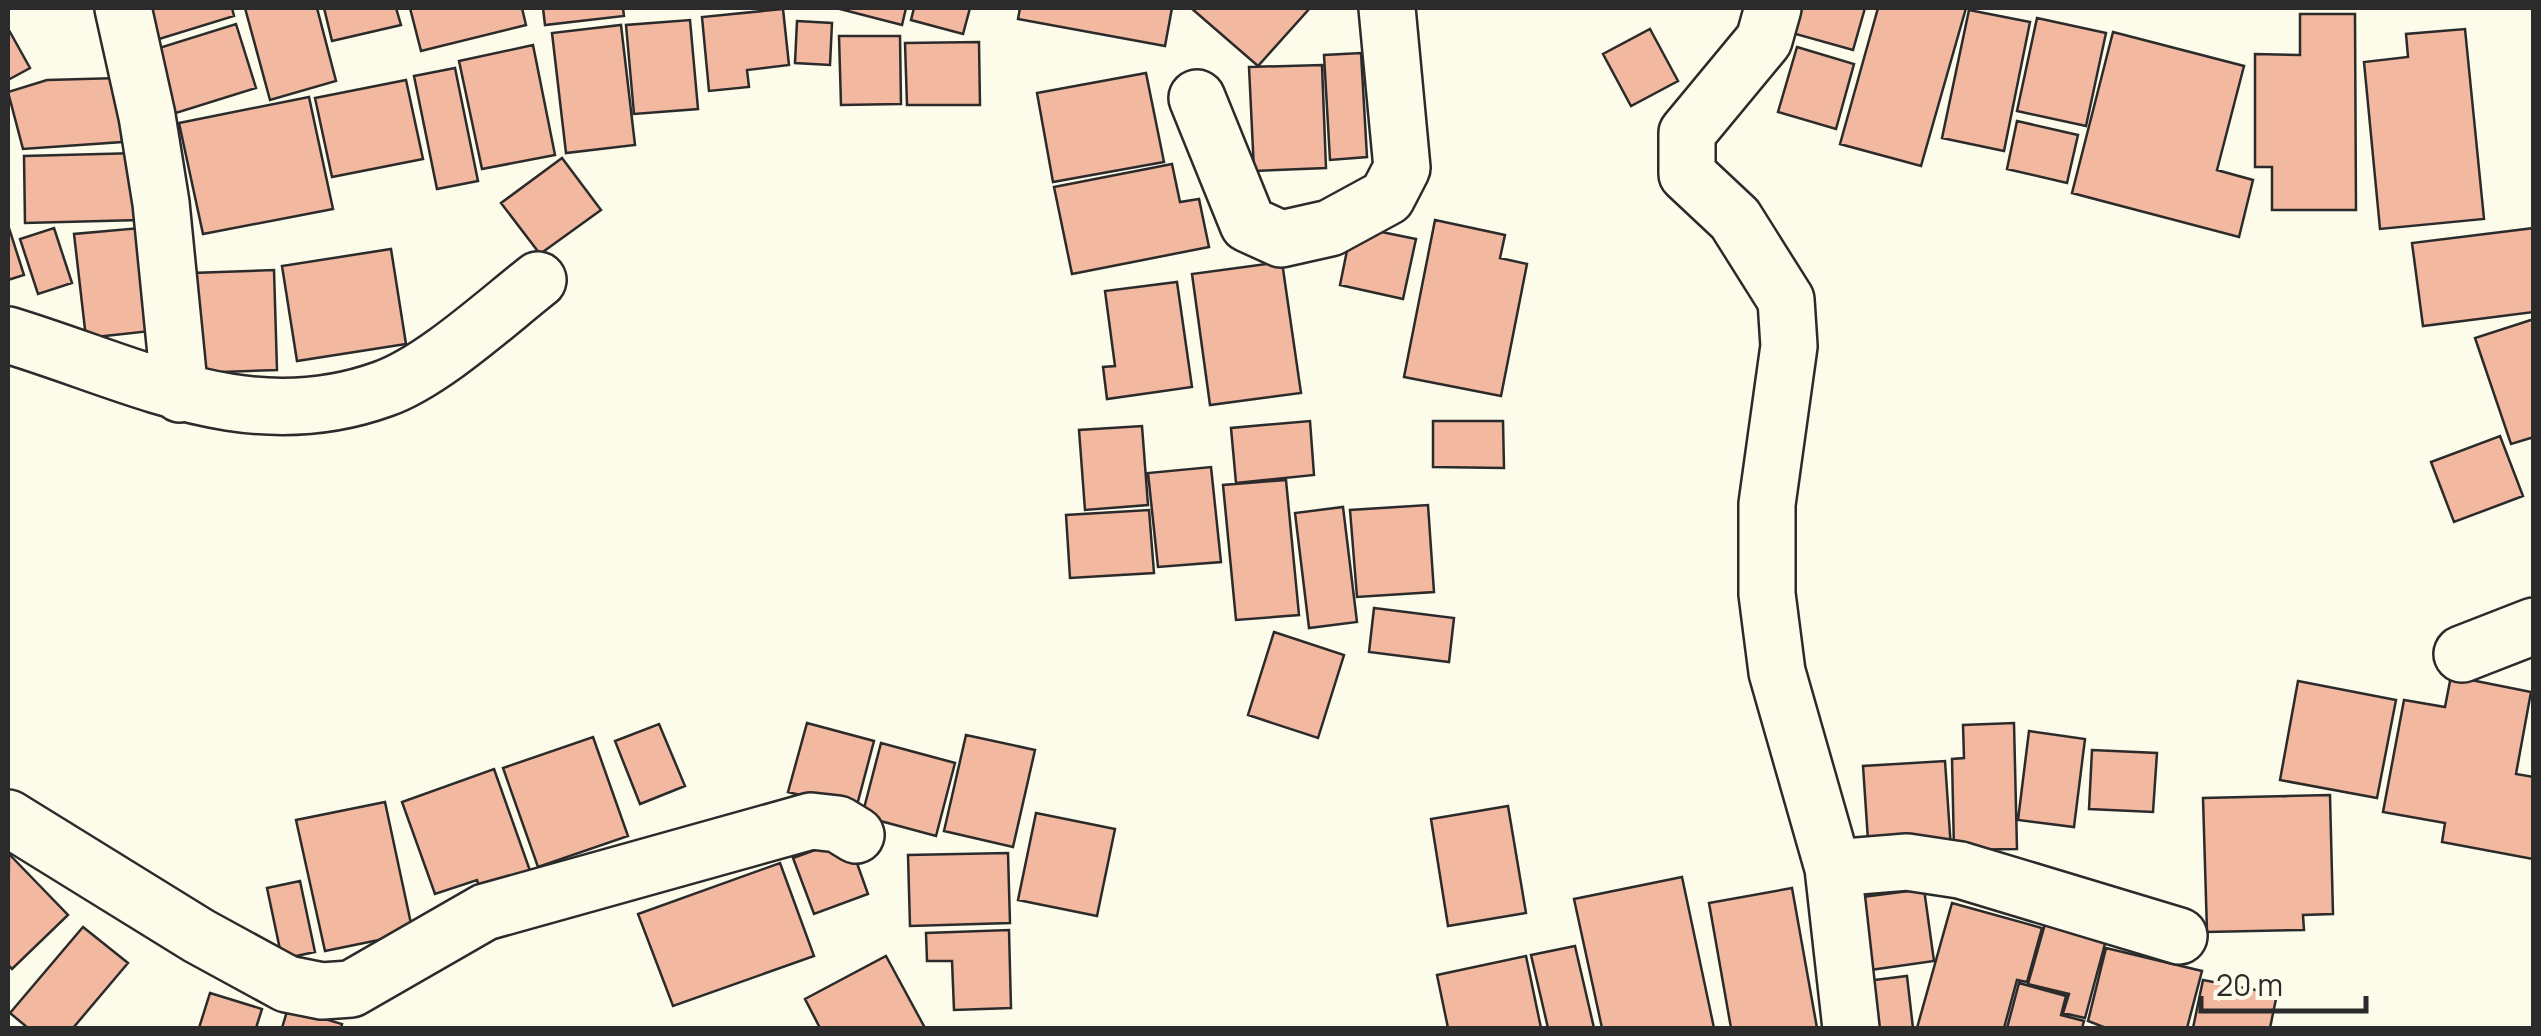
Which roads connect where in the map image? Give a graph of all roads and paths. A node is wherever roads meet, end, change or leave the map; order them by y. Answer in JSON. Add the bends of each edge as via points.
{"nodes":[{"id":1,"x":123,"y":8,"type":"edge"},
{"id":2,"x":1387,"y":8,"type":"edge"},
{"id":3,"x":1773,"y":8,"type":"edge"},
{"id":4,"x":1197,"y":98,"type":"dead end"},
{"id":5,"x":538,"y":280,"type":"dead end"},
{"id":6,"x":8,"y":334,"type":"edge"},
{"id":7,"x":180,"y":394,"type":"junction"},
{"id":8,"x":2534,"y":626,"type":"edge"},
{"id":9,"x":2462,"y":654,"type":"dead end"},
{"id":10,"x":8,"y":818,"type":"edge"},
{"id":11,"x":856,"y":835,"type":"dead end"},
{"id":12,"x":1834,"y":868,"type":"junction"},
{"id":13,"x":2179,"y":936,"type":"dead end"},
{"id":14,"x":1852,"y":1028,"type":"edge"}],
"edges":[{"from":1,"to":7,"type":"street","via":[[158,186]]},
{"from":2,"to":4,"type":"street","via":[[1402,168],[1388,197],[1330,228],[1280,239],[1248,224]]},
{"from":3,"to":12,"type":"street","via":[[1764,40],[1686,134],[1688,174],[1735,219],[1786,300],[1789,346],[1767,504],[1767,594],[1777,672]]},
{"from":5,"to":7,"type":"street","via":[[386,389],[314,406],[239,407]]},
{"from":6,"to":7,"type":"street"},
{"from":8,"to":9,"type":"street"},
{"from":10,"to":11,"type":"street","via":[[199,936],[286,984],[322,992],[352,988],[484,912],[811,821],[838,824]]},
{"from":12,"to":13,"type":"street","via":[[1907,862],[1960,870]]},
{"from":12,"to":14,"type":"street"}]}
